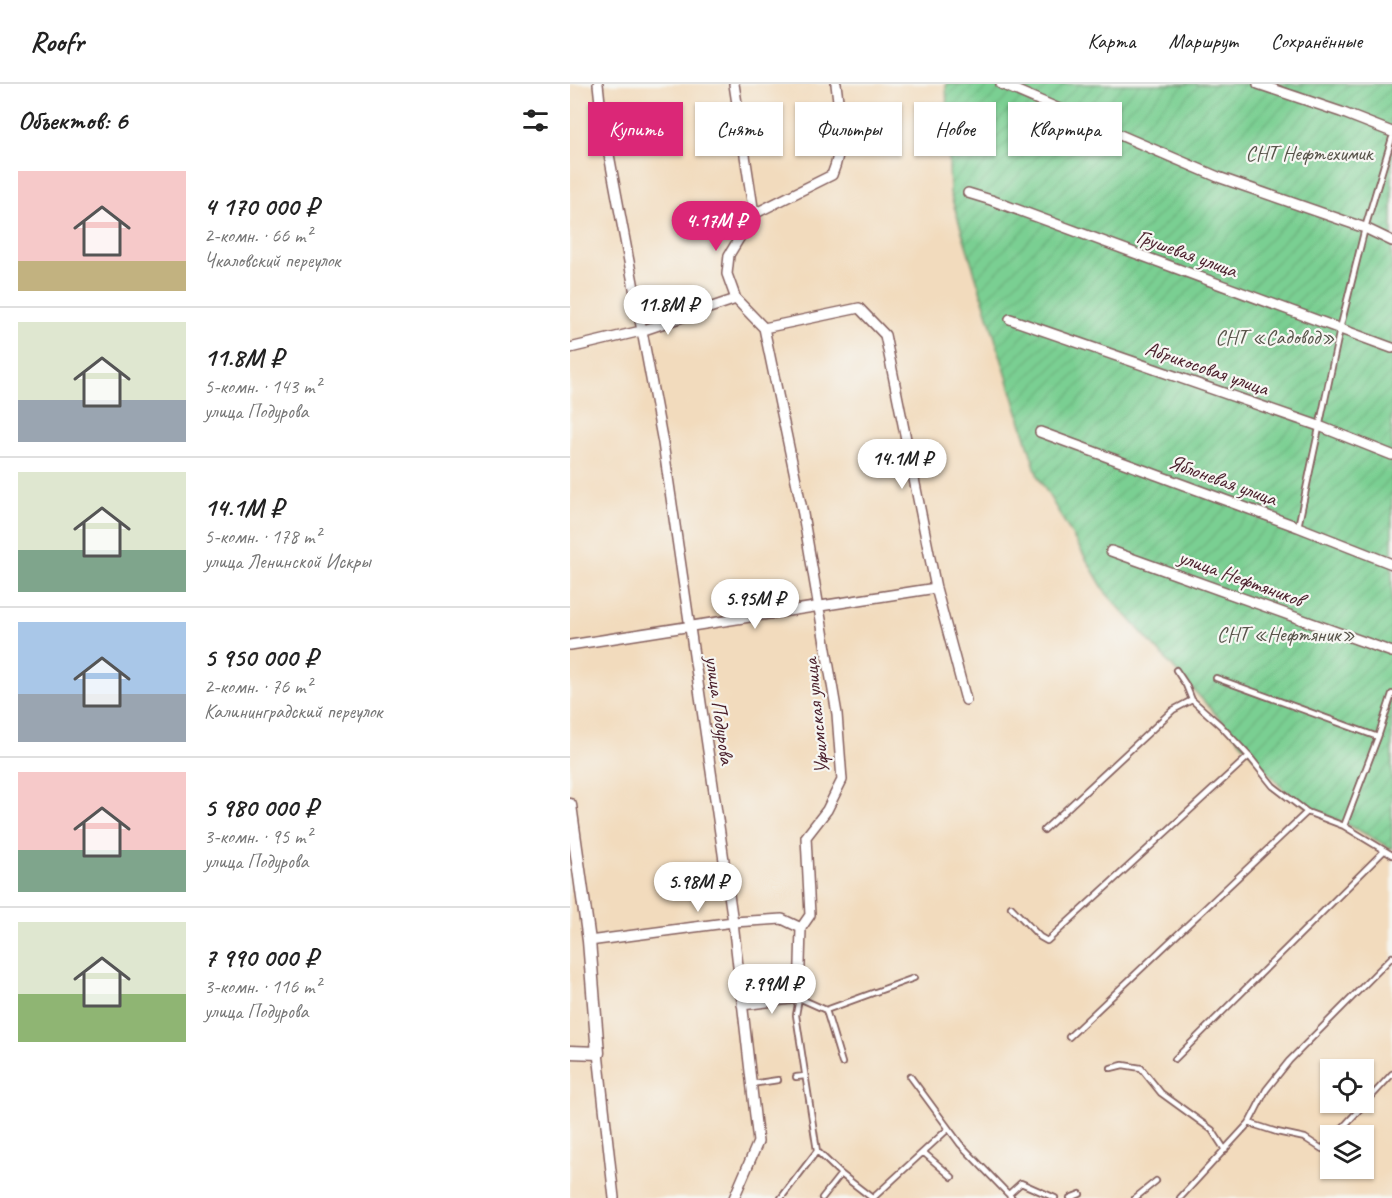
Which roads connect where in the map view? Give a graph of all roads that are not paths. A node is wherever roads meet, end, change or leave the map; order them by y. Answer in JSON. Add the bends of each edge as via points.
{"nodes":[{"id":1,"x":598,"y":84,"type":"edge"},
{"id":2,"x":734,"y":84,"type":"edge"},
{"id":3,"x":836,"y":84,"type":"edge"},
{"id":4,"x":1001,"y":84,"type":"edge"},
{"id":5,"x":1258,"y":84,"type":"edge"},
{"id":6,"x":1392,"y":132,"type":"edge"},
{"id":7,"x":1392,"y":138,"type":"edge"},
{"id":8,"x":968,"y":193,"type":"dead end"},
{"id":9,"x":754,"y":214,"type":"junction"},
{"id":10,"x":1365,"y":228,"type":"junction"},
{"id":11,"x":1392,"y":240,"type":"edge"},
{"id":12,"x":736,"y":299,"type":"junction"},
{"id":13,"x":1010,"y":319,"type":"dead end"},
{"id":14,"x":764,"y":328,"type":"junction"},
{"id":15,"x":1340,"y":329,"type":"junction"},
{"id":16,"x":641,"y":331,"type":"junction"},
{"id":17,"x":570,"y":348,"type":"edge"},
{"id":18,"x":1392,"y":348,"type":"edge"},
{"id":19,"x":1319,"y":426,"type":"junction"},
{"id":20,"x":1040,"y":432,"type":"dead end"},
{"id":21,"x":1392,"y":455,"type":"edge"},
{"id":22,"x":1298,"y":527,"type":"junction"},
{"id":23,"x":1111,"y":551,"type":"dead end"},
{"id":24,"x":1392,"y":564,"type":"edge"},
{"id":25,"x":936,"y":588,"type":"junction"},
{"id":26,"x":820,"y":606,"type":"junction"},
{"id":27,"x":689,"y":626,"type":"junction"},
{"id":28,"x":570,"y":645,"type":"edge"},
{"id":29,"x":1392,"y":652,"type":"edge"},
{"id":30,"x":1176,"y":670,"type":"dead end"},
{"id":31,"x":1216,"y":678,"type":"dead end"},
{"id":32,"x":1392,"y":694,"type":"edge"},
{"id":33,"x":966,"y":700,"type":"dead end"},
{"id":34,"x":1192,"y":700,"type":"junction"},
{"id":35,"x":1378,"y":737,"type":"junction"},
{"id":36,"x":1249,"y":756,"type":"junction"},
{"id":37,"x":570,"y":805,"type":"edge"},
{"id":38,"x":1308,"y":812,"type":"junction"},
{"id":39,"x":1344,"y":826,"type":"junction"},
{"id":40,"x":1044,"y":830,"type":"dead end"},
{"id":41,"x":1383,"y":851,"type":"junction"},
{"id":42,"x":1392,"y":855,"type":"edge"},
{"id":43,"x":1011,"y":907,"type":"dead end"},
{"id":44,"x":733,"y":922,"type":"junction"},
{"id":45,"x":801,"y":928,"type":"junction"},
{"id":46,"x":589,"y":941,"type":"junction"},
{"id":47,"x":1392,"y":957,"type":"edge"},
{"id":48,"x":914,"y":978,"type":"dead end"},
{"id":49,"x":799,"y":998,"type":"junction"},
{"id":50,"x":742,"y":1005,"type":"junction"},
{"id":51,"x":826,"y":1010,"type":"junction"},
{"id":52,"x":1069,"y":1036,"type":"dead end"},
{"id":53,"x":570,"y":1052,"type":"edge"},
{"id":54,"x":598,"y":1053,"type":"junction"},
{"id":55,"x":1175,"y":1059,"type":"dead end"},
{"id":56,"x":842,"y":1063,"type":"dead end"},
{"id":57,"x":1111,"y":1068,"type":"dead end"},
{"id":58,"x":1392,"y":1074,"type":"edge"},
{"id":59,"x":805,"y":1076,"type":"junction"},
{"id":60,"x":910,"y":1076,"type":"dead end"},
{"id":61,"x":796,"y":1077,"type":"dead end"},
{"id":62,"x":778,"y":1080,"type":"dead end"},
{"id":63,"x":751,"y":1084,"type":"junction"},
{"id":64,"x":1249,"y":1123,"type":"junction"},
{"id":65,"x":1345,"y":1125,"type":"edge"},
{"id":66,"x":948,"y":1129,"type":"junction"},
{"id":67,"x":1320,"y":1148,"type":"edge"},
{"id":68,"x":1225,"y":1150,"type":"junction"},
{"id":69,"x":817,"y":1151,"type":"junction"},
{"id":70,"x":923,"y":1152,"type":"junction"},
{"id":71,"x":841,"y":1174,"type":"junction"},
{"id":72,"x":952,"y":1177,"type":"dead end"},
{"id":73,"x":1156,"y":1181,"type":"dead end"},
{"id":74,"x":1080,"y":1194,"type":"dead end"},
{"id":75,"x":1011,"y":1196,"type":"edge"},
{"id":76,"x":614,"y":1198,"type":"edge"},
{"id":77,"x":734,"y":1198,"type":"edge"},
{"id":78,"x":781,"y":1198,"type":"edge"},
{"id":79,"x":822,"y":1198,"type":"edge"},
{"id":80,"x":872,"y":1198,"type":"edge"},
{"id":81,"x":1055,"y":1198,"type":"edge"},
{"id":82,"x":1070,"y":1198,"type":"edge"},
{"id":83,"x":1135,"y":1198,"type":"edge"},
{"id":84,"x":1180,"y":1198,"type":"edge"}],
"edges":[{"from":1,"to":16,"type":"street","name":"улица Подурова"},
{"from":2,"to":9,"type":"street"},
{"from":3,"to":9,"type":"street","via":[[842,130],[839,158],[832,176]]},
{"from":4,"to":10,"type":"street","via":[[1218,177]]},
{"from":5,"to":6,"type":"street"},
{"from":7,"to":10,"type":"lane"},
{"from":8,"to":15,"type":"street","name":"Грушевая улица"},
{"from":9,"to":12,"type":"street","via":[[729,255],[727,274]]},
{"from":10,"to":11,"type":"street"},
{"from":10,"to":15,"type":"lane"},
{"from":12,"to":14,"type":"street"},
{"from":12,"to":16,"type":"street"},
{"from":13,"to":19,"type":"street","name":"Абрикосовая улица"},
{"from":14,"to":25,"type":"street","via":[[859,308],[885,335]]},
{"from":14,"to":26,"type":"street","name":"Уфимская улица"},
{"from":15,"to":18,"type":"street","name":"Грушевая улица"},
{"from":15,"to":19,"type":"lane"},
{"from":16,"to":17,"type":"street"},
{"from":16,"to":27,"type":"street","name":"улица Подурова","via":[[663,443]]},
{"from":19,"to":21,"type":"street","name":"Абрикосовая улица"},
{"from":19,"to":22,"type":"lane"},
{"from":20,"to":22,"type":"street","name":"Яблоневая улица"},
{"from":22,"to":24,"type":"street","name":"Яблоневая улица"},
{"from":23,"to":29,"type":"street","name":"улица Нефтяников"},
{"from":25,"to":26,"type":"street"},
{"from":25,"to":33,"type":"street"},
{"from":26,"to":27,"type":"street"},
{"from":26,"to":45,"type":"street","name":"Уфимская улица","via":[[837,714],[842,780],[827,810],[806,837],[810,915]]},
{"from":27,"to":28,"type":"street"},
{"from":27,"to":44,"type":"street","name":"улица Подурова"},
{"from":30,"to":34,"type":"lane"},
{"from":31,"to":35,"type":"lane"},
{"from":32,"to":35,"type":"lane"},
{"from":34,"to":36,"type":"lane"},
{"from":34,"to":40,"type":"lane","via":[[1173,710]]},
{"from":35,"to":39,"type":"lane"},
{"from":36,"to":38,"type":"lane","via":[[1274,786]]},
{"from":36,"to":43,"type":"lane","via":[[1047,941]]},
{"from":37,"to":46,"type":"street"},
{"from":38,"to":39,"type":"lane"},
{"from":38,"to":52,"type":"lane"},
{"from":39,"to":41,"type":"lane"},
{"from":41,"to":42,"type":"lane"},
{"from":41,"to":55,"type":"lane"},
{"from":44,"to":45,"type":"street","via":[[782,919]]},
{"from":44,"to":46,"type":"street"},
{"from":44,"to":50,"type":"street","name":"улица Подурова"},
{"from":45,"to":49,"type":"street","name":"Уфимская улица"},
{"from":46,"to":54,"type":"street"},
{"from":47,"to":64,"type":"lane","via":[[1290,1061],[1266,1090]]},
{"from":48,"to":51,"type":"lane"},
{"from":49,"to":50,"type":"street"},
{"from":49,"to":51,"type":"lane"},
{"from":49,"to":59,"type":"lane","via":[[796,1015]]},
{"from":50,"to":63,"type":"street","name":"улица Подурова"},
{"from":51,"to":56,"type":"lane"},
{"from":53,"to":54,"type":"street"},
{"from":54,"to":76,"type":"street"},
{"from":57,"to":68,"type":"lane","via":[[1141,1068],[1161,1093],[1212,1130]]},
{"from":58,"to":65,"type":"lane"},
{"from":59,"to":61,"type":"lane"},
{"from":59,"to":69,"type":"lane"},
{"from":60,"to":66,"type":"lane"},
{"from":62,"to":63,"type":"lane"},
{"from":63,"to":77,"type":"street","name":"улица Подурова","via":[[758,1142]]},
{"from":64,"to":67,"type":"lane","via":[[1305,1138]]},
{"from":64,"to":68,"type":"lane"},
{"from":66,"to":70,"type":"lane"},
{"from":66,"to":75,"type":"lane"},
{"from":68,"to":84,"type":"lane"},
{"from":69,"to":71,"type":"lane"},
{"from":69,"to":78,"type":"lane"},
{"from":70,"to":72,"type":"lane"},
{"from":70,"to":80,"type":"lane"},
{"from":71,"to":79,"type":"lane"},
{"from":71,"to":80,"type":"lane"},
{"from":73,"to":83,"type":"lane"},
{"from":74,"to":82,"type":"lane"},
{"from":75,"to":81,"type":"lane","via":[[1021,1183]]}]}
